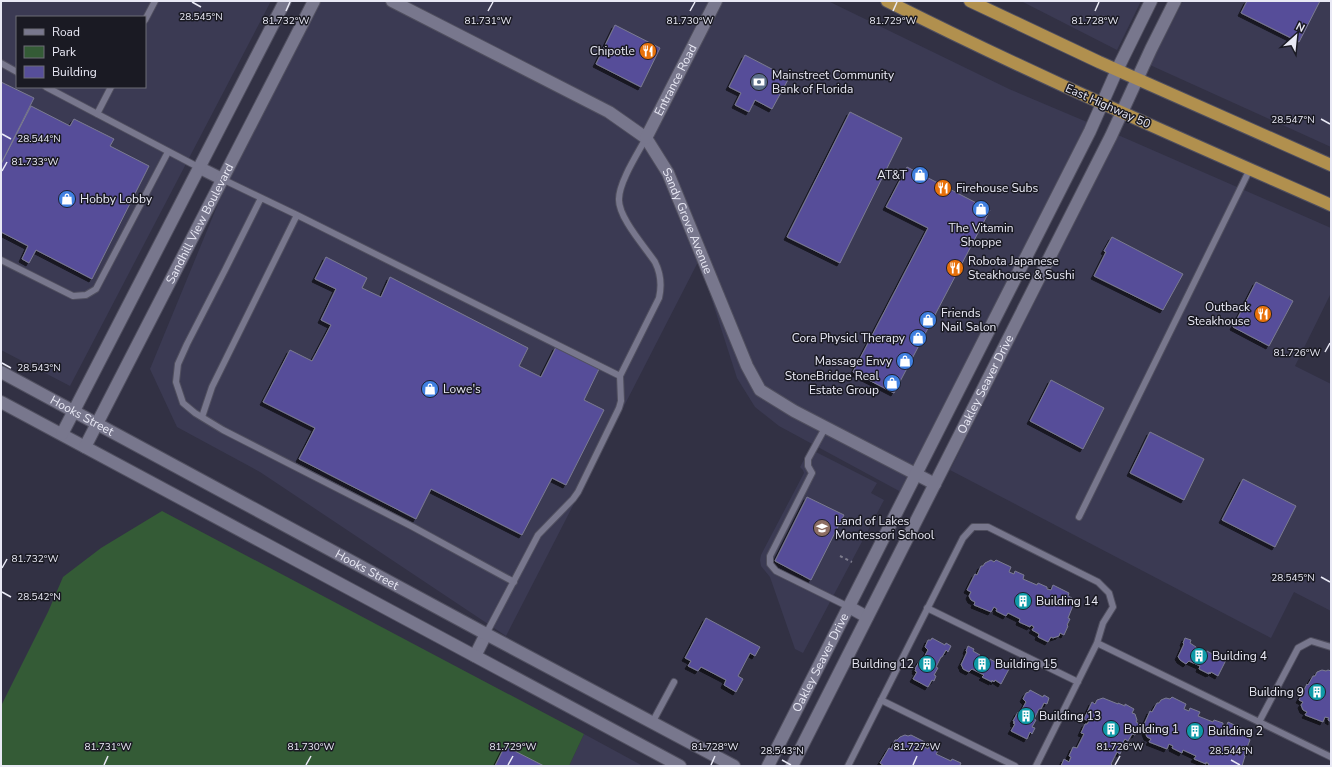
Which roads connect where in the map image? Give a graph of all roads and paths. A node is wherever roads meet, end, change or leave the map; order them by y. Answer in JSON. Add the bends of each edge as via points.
{"nodes":[{"id":1,"x":155,"y":1,"type":"edge"},
{"id":2,"x":285,"y":1,"type":"edge"},
{"id":3,"x":314,"y":1,"type":"edge"},
{"id":4,"x":392,"y":1,"type":"edge"},
{"id":5,"x":716,"y":1,"type":"edge"},
{"id":6,"x":888,"y":1,"type":"edge"},
{"id":7,"x":970,"y":1,"type":"edge"},
{"id":8,"x":1151,"y":1,"type":"edge"},
{"id":9,"x":1175,"y":1,"type":"edge"},
{"id":10,"x":146,"y":18,"type":"edge"},
{"id":11,"x":1,"y":63,"type":"edge"},
{"id":12,"x":1117,"y":70,"type":"junction"},
{"id":13,"x":16,"y":71,"type":"edge"},
{"id":14,"x":1137,"y":79,"type":"junction"},
{"id":15,"x":48,"y":88,"type":"edge"},
{"id":16,"x":110,"y":88,"type":"edge"},
{"id":17,"x":1102,"y":104,"type":"junction"},
{"id":18,"x":1122,"y":112,"type":"junction"},
{"id":19,"x":97,"y":114,"type":"junction"},
{"id":20,"x":646,"y":138,"type":"junction"},
{"id":21,"x":168,"y":152,"type":"junction"},
{"id":22,"x":1331,"y":165,"type":"edge"},
{"id":23,"x":200,"y":168,"type":"junction"},
{"id":24,"x":1250,"y":169,"type":"junction"},
{"id":25,"x":222,"y":179,"type":"junction"},
{"id":26,"x":261,"y":198,"type":"junction"},
{"id":27,"x":1331,"y":205,"type":"edge"},
{"id":28,"x":297,"y":215,"type":"junction"},
{"id":29,"x":1,"y":260,"type":"edge"},
{"id":30,"x":1,"y":372,"type":"edge"},
{"id":31,"x":620,"y":376,"type":"junction"},
{"id":32,"x":1,"y":402,"type":"edge"},
{"id":33,"x":74,"y":411,"type":"junction"},
{"id":34,"x":202,"y":417,"type":"junction"},
{"id":35,"x":97,"y":423,"type":"junction"},
{"id":36,"x":825,"y":428,"type":"junction"},
{"id":37,"x":62,"y":434,"type":"junction"},
{"id":38,"x":85,"y":447,"type":"junction"},
{"id":39,"x":916,"y":475,"type":"junction"},
{"id":40,"x":935,"y":484,"type":"junction"},
{"id":41,"x":1079,"y":517,"type":"dead end"},
{"id":42,"x":840,"y":556,"type":"dead end"},
{"id":43,"x":852,"y":562,"type":"dead end"},
{"id":44,"x":514,"y":582,"type":"junction"},
{"id":45,"x":849,"y":607,"type":"junction"},
{"id":46,"x":927,"y":608,"type":"junction"},
{"id":47,"x":867,"y":617,"type":"junction"},
{"id":48,"x":486,"y":634,"type":"junction"},
{"id":49,"x":1097,"y":643,"type":"junction"},
{"id":50,"x":1331,"y":647,"type":"edge"},
{"id":51,"x":475,"y":656,"type":"junction"},
{"id":52,"x":674,"y":682,"type":"dead end"},
{"id":53,"x":1078,"y":682,"type":"junction"},
{"id":54,"x":881,"y":700,"type":"junction"},
{"id":55,"x":1259,"y":722,"type":"junction"},
{"id":56,"x":652,"y":723,"type":"junction"},
{"id":57,"x":1331,"y":757,"type":"edge"},
{"id":58,"x":680,"y":766,"type":"edge"},
{"id":59,"x":734,"y":766,"type":"edge"},
{"id":60,"x":768,"y":766,"type":"edge"},
{"id":61,"x":792,"y":766,"type":"edge"},
{"id":62,"x":848,"y":766,"type":"edge"},
{"id":63,"x":1016,"y":766,"type":"edge"},
{"id":64,"x":1036,"y":766,"type":"edge"}],
"edges":[{"from":1,"to":10,"type":"lane"},
{"from":2,"to":23,"type":"street","name":"Sandhill View Boulevard"},
{"from":3,"to":25,"type":"street","name":"Sandhill View Boulevard"},
{"from":4,"to":20,"type":"street","name":"Sandy Grove Avenue","via":[[609,112]]},
{"from":5,"to":20,"type":"street","name":"Entrance Road"},
{"from":6,"to":17,"type":"highway","name":"East Highway 50"},
{"from":7,"to":12,"type":"highway"},
{"from":8,"to":12,"type":"street","name":"Oakley Seaver Drive"},
{"from":9,"to":14,"type":"street","name":"Oakley Seaver Drive"},
{"from":11,"to":13,"type":"lane"},
{"from":12,"to":14,"type":"highway"},
{"from":12,"to":17,"type":"street","name":"Oakley Seaver Drive"},
{"from":14,"to":18,"type":"street","name":"Oakley Seaver Drive"},
{"from":14,"to":22,"type":"highway"},
{"from":15,"to":19,"type":"lane"},
{"from":16,"to":19,"type":"lane"},
{"from":17,"to":18,"type":"highway","name":"East Highway 50"},
{"from":17,"to":39,"type":"street","name":"Oakley Seaver Drive"},
{"from":18,"to":24,"type":"highway","name":"East Highway 50"},
{"from":18,"to":40,"type":"street","name":"Oakley Seaver Drive"},
{"from":19,"to":21,"type":"lane"},
{"from":20,"to":31,"type":"lane","via":[[623,182],[619,205],[623,216],[655,262],[661,289],[659,298]]},
{"from":20,"to":36,"type":"street","name":"Sandy Grove Avenue","via":[[668,173],[747,366],[760,390]]},
{"from":21,"to":23,"type":"lane"},
{"from":21,"to":29,"type":"lane","via":[[96,289],[86,295],[73,296]]},
{"from":23,"to":25,"type":"street"},
{"from":23,"to":33,"type":"street","name":"Sandhill View Boulevard"},
{"from":24,"to":27,"type":"highway","name":"East Highway 50"},
{"from":24,"to":41,"type":"lane"},
{"from":25,"to":26,"type":"lane"},
{"from":25,"to":35,"type":"street","name":"Sandhill View Boulevard"},
{"from":26,"to":28,"type":"lane"},
{"from":26,"to":34,"type":"lane","via":[[178,364],[176,382],[183,403]]},
{"from":28,"to":31,"type":"lane"},
{"from":28,"to":34,"type":"lane","via":[[212,387]]},
{"from":30,"to":33,"type":"street","name":"Hooks Street"},
{"from":31,"to":44,"type":"lane","via":[[619,408],[578,492],[538,535]]},
{"from":32,"to":37,"type":"street","name":"Hooks Street"},
{"from":33,"to":35,"type":"street","name":"Hooks Street"},
{"from":33,"to":37,"type":"street","name":"Sandhill View Boulevard"},
{"from":34,"to":44,"type":"lane"},
{"from":35,"to":38,"type":"street","name":"Sandhill View Boulevard"},
{"from":35,"to":48,"type":"street","name":"Hooks Street"},
{"from":36,"to":39,"type":"street","name":"Sandy Grove Avenue"},
{"from":36,"to":45,"type":"lane","via":[[808,459],[812,473],[769,560],[776,571]]},
{"from":37,"to":38,"type":"street","name":"Hooks Street"},
{"from":38,"to":51,"type":"street","name":"Hooks Street"},
{"from":39,"to":40,"type":"street","name":"Sandy Grove Avenue"},
{"from":39,"to":45,"type":"street","name":"Oakley Seaver Drive"},
{"from":40,"to":47,"type":"street","name":"Oakley Seaver Drive"},
{"from":42,"to":43,"type":"path"},
{"from":44,"to":48,"type":"lane"},
{"from":45,"to":47,"type":"street"},
{"from":45,"to":60,"type":"street","name":"Oakley Seaver Drive"},
{"from":46,"to":49,"type":"lane","via":[[963,538],[973,527],[988,527],[1098,582],[1109,593],[1113,607],[1103,623]]},
{"from":46,"to":53,"type":"lane"},
{"from":46,"to":54,"type":"lane"},
{"from":47,"to":61,"type":"street","name":"Oakley Seaver Drive"},
{"from":48,"to":51,"type":"street"},
{"from":48,"to":56,"type":"street","name":"Hooks Street"},
{"from":49,"to":53,"type":"lane"},
{"from":49,"to":55,"type":"lane"},
{"from":50,"to":55,"type":"lane","via":[[1311,641],[1298,648]]},
{"from":51,"to":58,"type":"street","name":"Hooks Street"},
{"from":52,"to":56,"type":"lane"},
{"from":53,"to":64,"type":"lane"},
{"from":54,"to":62,"type":"lane"},
{"from":54,"to":63,"type":"lane"},
{"from":55,"to":57,"type":"lane"},
{"from":56,"to":59,"type":"street","name":"Hooks Street"}]}
